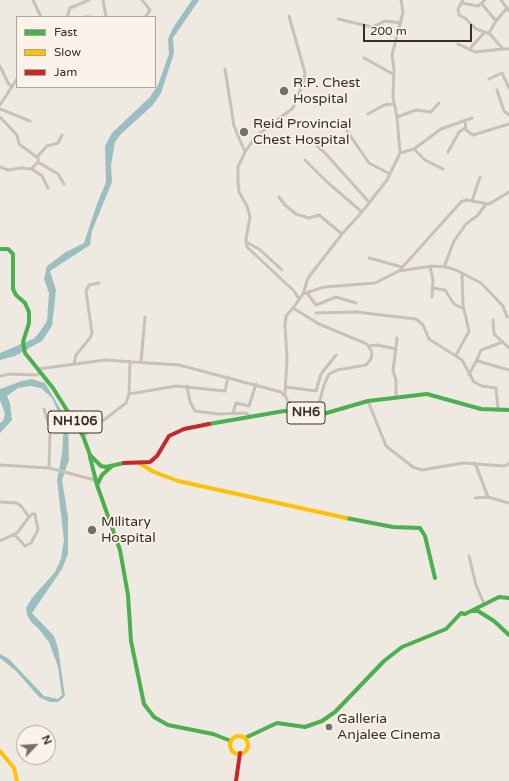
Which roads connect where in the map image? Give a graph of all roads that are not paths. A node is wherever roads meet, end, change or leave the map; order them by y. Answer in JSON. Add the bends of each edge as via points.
{"nodes":[{"id":1,"x":34,"y":0,"type":"edge"},
{"id":2,"x":89,"y":0,"type":"edge"},
{"id":3,"x":103,"y":0,"type":"edge"},
{"id":4,"x":142,"y":0,"type":"edge"},
{"id":5,"x":401,"y":0,"type":"edge"},
{"id":6,"x":486,"y":0,"type":"edge"},
{"id":7,"x":501,"y":0,"type":"edge"},
{"id":8,"x":462,"y":2,"type":"edge"},
{"id":9,"x":482,"y":4,"type":"junction"},
{"id":10,"x":508,"y":9,"type":"edge"},
{"id":11,"x":41,"y":16,"type":"edge"},
{"id":12,"x":67,"y":16,"type":"edge"},
{"id":13,"x":106,"y":16,"type":"edge"},
{"id":14,"x":146,"y":16,"type":"dead end"},
{"id":15,"x":289,"y":16,"type":"dead end"},
{"id":16,"x":338,"y":19,"type":"dead end"},
{"id":17,"x":496,"y":21,"type":"junction"},
{"id":18,"x":400,"y":23,"type":"junction"},
{"id":19,"x":485,"y":32,"type":"junction"},
{"id":20,"x":489,"y":33,"type":"junction"},
{"id":21,"x":458,"y":44,"type":"dead end"},
{"id":22,"x":503,"y":49,"type":"junction"},
{"id":23,"x":509,"y":49,"type":"edge"},
{"id":24,"x":470,"y":50,"type":"junction"},
{"id":25,"x":364,"y":58,"type":"dead end"},
{"id":26,"x":0,"y":66,"type":"edge"},
{"id":27,"x":225,"y":69,"type":"dead end"},
{"id":28,"x":393,"y":74,"type":"junction"},
{"id":29,"x":489,"y":79,"type":"dead end"},
{"id":30,"x":16,"y":81,"type":"edge"},
{"id":31,"x":12,"y":87,"type":"junction"},
{"id":32,"x":509,"y":88,"type":"edge"},
{"id":33,"x":497,"y":90,"type":"dead end"},
{"id":34,"x":0,"y":97,"type":"edge"},
{"id":35,"x":5,"y":99,"type":"junction"},
{"id":36,"x":438,"y":103,"type":"dead end"},
{"id":37,"x":394,"y":104,"type":"junction"},
{"id":38,"x":0,"y":105,"type":"edge"},
{"id":39,"x":0,"y":109,"type":"edge"},
{"id":40,"x":368,"y":114,"type":"dead end"},
{"id":41,"x":509,"y":115,"type":"edge"},
{"id":42,"x":0,"y":117,"type":"edge"},
{"id":43,"x":397,"y":117,"type":"junction"},
{"id":44,"x":472,"y":118,"type":"dead end"},
{"id":45,"x":30,"y":121,"type":"dead end"},
{"id":46,"x":465,"y":121,"type":"junction"},
{"id":47,"x":509,"y":124,"type":"edge"},
{"id":48,"x":465,"y":128,"type":"junction"},
{"id":49,"x":347,"y":131,"type":"dead end"},
{"id":50,"x":62,"y":135,"type":"dead end"},
{"id":51,"x":314,"y":144,"type":"dead end"},
{"id":52,"x":414,"y":149,"type":"junction"},
{"id":53,"x":245,"y":152,"type":"junction"},
{"id":54,"x":448,"y":152,"type":"dead end"},
{"id":55,"x":400,"y":153,"type":"junction"},
{"id":56,"x":37,"y":157,"type":"junction"},
{"id":57,"x":305,"y":160,"type":"dead end"},
{"id":58,"x":38,"y":162,"type":"junction"},
{"id":59,"x":0,"y":167,"type":"edge"},
{"id":60,"x":443,"y":168,"type":"dead end"},
{"id":61,"x":32,"y":169,"type":"junction"},
{"id":62,"x":390,"y":174,"type":"junction"},
{"id":63,"x":480,"y":177,"type":"dead end"},
{"id":64,"x":64,"y":184,"type":"dead end"},
{"id":65,"x":48,"y":188,"type":"dead end"},
{"id":66,"x":509,"y":192,"type":"edge"},
{"id":67,"x":280,"y":196,"type":"dead end"},
{"id":68,"x":472,"y":201,"type":"junction"},
{"id":69,"x":369,"y":202,"type":"junction"},
{"id":70,"x":486,"y":204,"type":"junction"},
{"id":71,"x":362,"y":212,"type":"junction"},
{"id":72,"x":342,"y":234,"type":"junction"},
{"id":73,"x":246,"y":242,"type":"junction"},
{"id":74,"x":0,"y":249,"type":"edge"},
{"id":75,"x":369,"y":258,"type":"dead end"},
{"id":76,"x":402,"y":267,"type":"junction"},
{"id":77,"x":430,"y":267,"type":"junction"},
{"id":78,"x":444,"y":267,"type":"junction"},
{"id":79,"x":282,"y":270,"type":"dead end"},
{"id":80,"x":398,"y":271,"type":"junction"},
{"id":81,"x":462,"y":273,"type":"junction"},
{"id":82,"x":99,"y":283,"type":"dead end"},
{"id":83,"x":432,"y":288,"type":"junction"},
{"id":84,"x":307,"y":293,"type":"junction"},
{"id":85,"x":303,"y":294,"type":"junction"},
{"id":86,"x":432,"y":297,"type":"dead end"},
{"id":87,"x":299,"y":299,"type":"junction"},
{"id":88,"x":356,"y":303,"type":"dead end"},
{"id":89,"x":293,"y":308,"type":"junction"},
{"id":90,"x":464,"y":309,"type":"junction"},
{"id":91,"x":316,"y":313,"type":"dead end"},
{"id":92,"x":145,"y":317,"type":"dead end"},
{"id":93,"x":509,"y":317,"type":"edge"},
{"id":94,"x":493,"y":320,"type":"dead end"},
{"id":95,"x":397,"y":338,"type":"dead end"},
{"id":96,"x":503,"y":342,"type":"junction"},
{"id":97,"x":369,"y":346,"type":"junction"},
{"id":98,"x":509,"y":348,"type":"edge"},
{"id":99,"x":396,"y":349,"type":"junction"},
{"id":100,"x":336,"y":355,"type":"dead end"},
{"id":101,"x":456,"y":355,"type":"junction"},
{"id":102,"x":130,"y":361,"type":"junction"},
{"id":103,"x":141,"y":362,"type":"junction"},
{"id":104,"x":476,"y":362,"type":"junction"},
{"id":105,"x":74,"y":364,"type":"junction"},
{"id":106,"x":38,"y":368,"type":"junction"},
{"id":107,"x":509,"y":370,"type":"edge"},
{"id":108,"x":42,"y":373,"type":"junction"},
{"id":109,"x":469,"y":375,"type":"junction"},
{"id":110,"x":0,"y":376,"type":"edge"},
{"id":111,"x":228,"y":377,"type":"junction"},
{"id":112,"x":256,"y":384,"type":"junction"},
{"id":113,"x":188,"y":386,"type":"junction"},
{"id":114,"x":286,"y":387,"type":"junction"},
{"id":115,"x":316,"y":391,"type":"junction"},
{"id":116,"x":322,"y":391,"type":"junction"},
{"id":117,"x":130,"y":394,"type":"junction"},
{"id":118,"x":285,"y":394,"type":"junction"},
{"id":119,"x":396,"y":398,"type":"junction"},
{"id":120,"x":368,"y":401,"type":"junction"},
{"id":121,"x":44,"y":409,"type":"dead end"},
{"id":122,"x":498,"y":410,"type":"junction"},
{"id":123,"x":509,"y":410,"type":"edge"},
{"id":124,"x":291,"y":411,"type":"junction"},
{"id":125,"x":233,"y":413,"type":"junction"},
{"id":126,"x":316,"y":415,"type":"junction"},
{"id":127,"x":252,"y":418,"type":"junction"},
{"id":128,"x":83,"y":436,"type":"junction"},
{"id":129,"x":90,"y":456,"type":"junction"},
{"id":130,"x":139,"y":463,"type":"junction"},
{"id":131,"x":475,"y":463,"type":"junction"},
{"id":132,"x":509,"y":464,"type":"edge"},
{"id":133,"x":0,"y":465,"type":"edge"},
{"id":134,"x":115,"y":465,"type":"junction"},
{"id":135,"x":50,"y":469,"type":"junction"},
{"id":136,"x":95,"y":480,"type":"junction"},
{"id":137,"x":96,"y":485,"type":"junction"},
{"id":138,"x":488,"y":497,"type":"junction"},
{"id":139,"x":475,"y":498,"type":"dead end"},
{"id":140,"x":0,"y":502,"type":"edge"},
{"id":141,"x":509,"y":504,"type":"edge"},
{"id":142,"x":29,"y":517,"type":"junction"},
{"id":143,"x":14,"y":534,"type":"junction"},
{"id":144,"x":0,"y":541,"type":"edge"},
{"id":145,"x":469,"y":556,"type":"dead end"},
{"id":146,"x":435,"y":578,"type":"dead end"},
{"id":147,"x":509,"y":598,"type":"edge"},
{"id":148,"x":484,"y":604,"type":"junction"},
{"id":149,"x":471,"y":611,"type":"junction"},
{"id":150,"x":509,"y":635,"type":"edge"},
{"id":151,"x":245,"y":738,"type":"junction"},
{"id":152,"x":232,"y":741,"type":"junction"},
{"id":153,"x":0,"y":752,"type":"edge"},
{"id":154,"x":240,"y":753,"type":"junction"},
{"id":155,"x":17,"y":781,"type":"edge"},
{"id":156,"x":236,"y":781,"type":"edge"}],
"edges":[{"from":1,"to":11,"type":"street"},
{"from":2,"to":12,"type":"street","via":[[70,8]]},
{"from":3,"to":13,"type":"street"},
{"from":4,"to":14,"type":"street","via":[[150,10]]},
{"from":5,"to":18,"type":"street","via":[[403,12]]},
{"from":6,"to":9,"type":"street"},
{"from":7,"to":10,"type":"street"},
{"from":8,"to":9,"type":"street","via":[[475,6]]},
{"from":8,"to":19,"type":"street","via":[[458,9],[459,15],[476,29]]},
{"from":9,"to":17,"type":"street"},
{"from":10,"to":17,"type":"street"},
{"from":15,"to":53,"type":"street","via":[[305,73],[304,81],[293,108],[256,136]]},
{"from":16,"to":18,"type":"street","via":[[372,26],[385,21]]},
{"from":17,"to":20,"type":"street"},
{"from":18,"to":28,"type":"street","via":[[393,47]]},
{"from":19,"to":20,"type":"street"},
{"from":19,"to":24,"type":"street"},
{"from":20,"to":22,"type":"street"},
{"from":21,"to":24,"type":"street"},
{"from":22,"to":23,"type":"street"},
{"from":22,"to":24,"type":"street","via":[[475,52]]},
{"from":25,"to":28,"type":"street"},
{"from":26,"to":31,"type":"street"},
{"from":27,"to":53,"type":"street","via":[[234,126]]},
{"from":28,"to":37,"type":"street"},
{"from":29,"to":32,"type":"street","via":[[502,73]]},
{"from":30,"to":31,"type":"street"},
{"from":31,"to":35,"type":"street"},
{"from":33,"to":41,"type":"street","via":[[504,111]]},
{"from":34,"to":35,"type":"street"},
{"from":35,"to":38,"type":"street"},
{"from":36,"to":43,"type":"street","via":[[431,112],[416,110]]},
{"from":37,"to":40,"type":"street","via":[[384,105]]},
{"from":37,"to":43,"type":"street"},
{"from":39,"to":45,"type":"street"},
{"from":42,"to":56,"type":"street","via":[[17,135],[19,144]]},
{"from":43,"to":55,"type":"street"},
{"from":44,"to":46,"type":"street"},
{"from":46,"to":48,"type":"street"},
{"from":46,"to":52,"type":"street","via":[[441,129]]},
{"from":47,"to":48,"type":"street","via":[[473,135],[467,133]]},
{"from":48,"to":54,"type":"street","via":[[459,132]]},
{"from":49,"to":62,"type":"street","via":[[369,163]]},
{"from":50,"to":56,"type":"street","via":[[58,143],[47,146]]},
{"from":51,"to":69,"type":"street"},
{"from":52,"to":55,"type":"street"},
{"from":52,"to":60,"type":"street","via":[[425,160]]},
{"from":53,"to":73,"type":"street","via":[[238,167],[238,181],[239,192],[250,217]]},
{"from":55,"to":62,"type":"street"},
{"from":56,"to":58,"type":"street"},
{"from":57,"to":71,"type":"street"},
{"from":58,"to":61,"type":"street"},
{"from":58,"to":64,"type":"street","via":[[58,174]]},
{"from":59,"to":61,"type":"street","via":[[8,170]]},
{"from":61,"to":65,"type":"street","via":[[42,176]]},
{"from":62,"to":69,"type":"street"},
{"from":63,"to":68,"type":"street"},
{"from":66,"to":70,"type":"street"},
{"from":67,"to":72,"type":"street","via":[[285,205],[296,214],[309,218],[317,215]]},
{"from":68,"to":70,"type":"street"},
{"from":68,"to":76,"type":"street","via":[[466,200],[458,205]]},
{"from":69,"to":71,"type":"street"},
{"from":70,"to":78,"type":"street","via":[[478,215],[466,224],[454,241]]},
{"from":71,"to":72,"type":"street"},
{"from":72,"to":85,"type":"street","via":[[308,278]]},
{"from":73,"to":79,"type":"street","via":[[259,249]]},
{"from":73,"to":87,"type":"street","via":[[251,252],[294,291]]},
{"from":74,"to":106,"type":"main road","number":"NH106","via":[[8,249],[13,254],[13,289],[25,303],[30,317],[23,342],[25,353]]},
{"from":75,"to":76,"type":"street"},
{"from":76,"to":80,"type":"street"},
{"from":77,"to":78,"type":"street"},
{"from":77,"to":80,"type":"street"},
{"from":77,"to":83,"type":"street"},
{"from":78,"to":81,"type":"street"},
{"from":80,"to":84,"type":"street","via":[[374,283],[324,286]]},
{"from":81,"to":90,"type":"street"},
{"from":81,"to":93,"type":"street","via":[[481,283],[503,306]]},
{"from":82,"to":105,"type":"street","via":[[89,285],[86,290],[92,333],[76,355]]},
{"from":83,"to":86,"type":"street"},
{"from":83,"to":90,"type":"street","via":[[445,290],[454,304]]},
{"from":84,"to":85,"type":"street"},
{"from":84,"to":88,"type":"street","via":[[316,305],[336,298]]},
{"from":85,"to":87,"type":"street"},
{"from":87,"to":89,"type":"street"},
{"from":89,"to":97,"type":"street","via":[[319,324]]},
{"from":89,"to":114,"type":"street","via":[[286,316],[285,325]]},
{"from":90,"to":101,"type":"street","via":[[469,331]]},
{"from":91,"to":101,"type":"street","via":[[356,312],[416,319],[423,325],[429,339]]},
{"from":92,"to":103,"type":"street"},
{"from":94,"to":96,"type":"street","via":[[493,331]]},
{"from":95,"to":99,"type":"street"},
{"from":96,"to":98,"type":"street"},
{"from":96,"to":104,"type":"street","via":[[480,350]]},
{"from":97,"to":99,"type":"street"},
{"from":97,"to":116,"type":"street","via":[[372,355],[368,364],[333,370],[327,376]]},
{"from":99,"to":119,"type":"street"},
{"from":100,"to":115,"type":"street","via":[[321,374]]},
{"from":101,"to":109,"type":"street","via":[[465,364]]},
{"from":102,"to":103,"type":"street"},
{"from":102,"to":105,"type":"street","via":[[105,360]]},
{"from":102,"to":117,"type":"street"},
{"from":103,"to":111,"type":"street","via":[[179,365]]},
{"from":104,"to":107,"type":"street","via":[[482,361]]},
{"from":104,"to":109,"type":"street"},
{"from":105,"to":106,"type":"street"},
{"from":106,"to":108,"type":"main road","number":"NH106"},
{"from":108,"to":110,"type":"street"},
{"from":108,"to":128,"type":"main road","number":"NH106"},
{"from":109,"to":122,"type":"street","via":[[476,384],[496,388]]},
{"from":111,"to":112,"type":"street"},
{"from":111,"to":113,"type":"street","via":[[225,391]]},
{"from":112,"to":118,"type":"street"},
{"from":112,"to":125,"type":"street","via":[[249,406],[236,403]]},
{"from":113,"to":117,"type":"street"},
{"from":113,"to":125,"type":"street","via":[[192,406],[196,410],[206,413]]},
{"from":114,"to":115,"type":"street"},
{"from":114,"to":118,"type":"street"},
{"from":115,"to":116,"type":"street"},
{"from":116,"to":126,"type":"street"},
{"from":117,"to":128,"type":"street","via":[[124,406]]},
{"from":118,"to":124,"type":"street"},
{"from":119,"to":120,"type":"main road","number":"NH6"},
{"from":119,"to":122,"type":"main road","number":"NH6","via":[[435,395],[477,408]]},
{"from":120,"to":126,"type":"main road","number":"NH6","via":[[330,414]]},
{"from":120,"to":131,"type":"street","via":[[386,446],[413,467],[422,470]]},
{"from":121,"to":135,"type":"street","via":[[50,429]]},
{"from":122,"to":123,"type":"main road","number":"NH6"},
{"from":124,"to":126,"type":"main road","number":"NH6"},
{"from":124,"to":127,"type":"main road","number":"NH6"},
{"from":125,"to":127,"type":"street","via":[[246,413]]},
{"from":127,"to":130,"type":"main road","number":"NH6","via":[[177,432],[166,440],[154,460]]},
{"from":128,"to":129,"type":"main road","number":"NH106"},
{"from":129,"to":134,"type":"main road","via":[[101,466]]},
{"from":129,"to":136,"type":"main road","number":"NH106"},
{"from":130,"to":134,"type":"main road","number":"NH6"},
{"from":130,"to":146,"type":"main road","via":[[154,472],[185,482],[367,522],[393,527],[420,528],[425,536]]},
{"from":131,"to":132,"type":"street","via":[[504,466]]},
{"from":131,"to":138,"type":"street"},
{"from":133,"to":135,"type":"street"},
{"from":134,"to":137,"type":"main road"},
{"from":135,"to":136,"type":"street"},
{"from":136,"to":137,"type":"main road","number":"NH106"},
{"from":137,"to":152,"type":"main road","via":[[121,556],[133,648],[147,709],[154,717],[168,725],[213,734]]},
{"from":138,"to":139,"type":"street"},
{"from":138,"to":141,"type":"street"},
{"from":140,"to":142,"type":"street","via":[[19,504]]},
{"from":142,"to":143,"type":"street"},
{"from":142,"to":143,"type":"street","via":[[35,514],[38,530],[31,543],[25,546]]},
{"from":143,"to":144,"type":"street"},
{"from":145,"to":148,"type":"street"},
{"from":147,"to":148,"type":"main road","via":[[499,597]]},
{"from":148,"to":149,"type":"main road"},
{"from":149,"to":150,"type":"main road","via":[[478,611],[494,621]]},
{"from":149,"to":151,"type":"main road","via":[[461,613],[446,629],[419,639],[394,653],[335,712],[322,721],[311,726],[299,727],[278,723]]},
{"from":151,"to":152,"type":"main road","via":[[238,736]]},
{"from":151,"to":154,"type":"main road","via":[[247,748]]},
{"from":152,"to":154,"type":"main road","via":[[233,750]]},
{"from":153,"to":155,"type":"main road","via":[[14,768]]},
{"from":154,"to":156,"type":"main road"}]}
